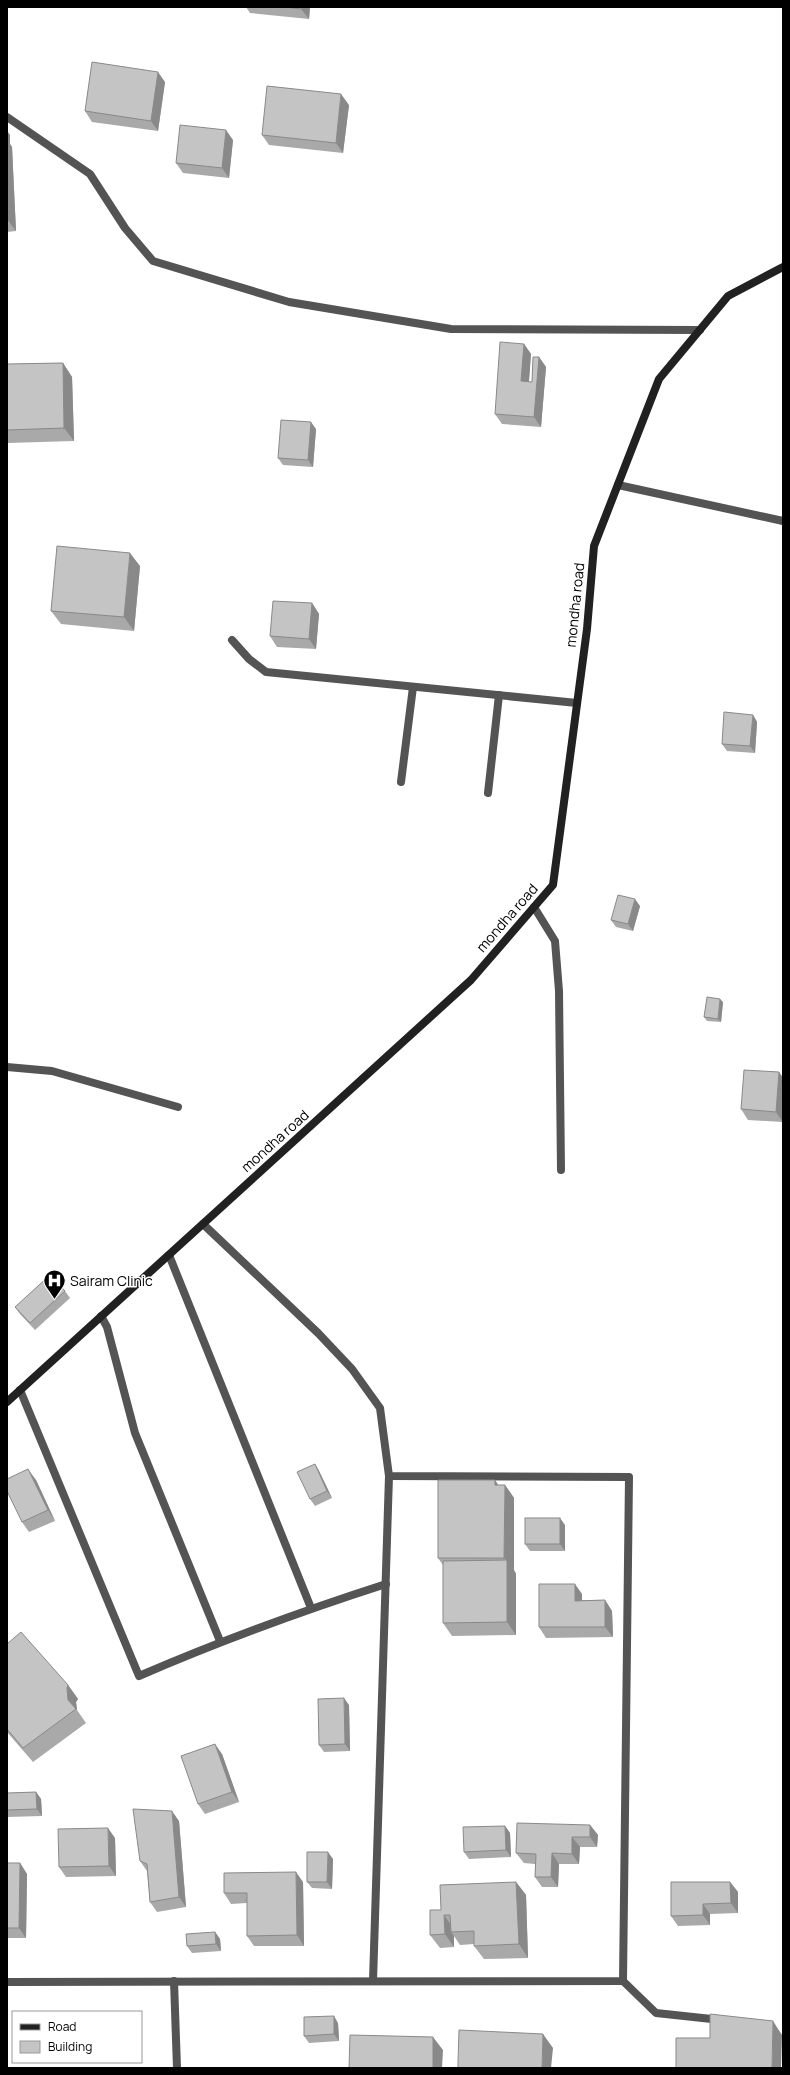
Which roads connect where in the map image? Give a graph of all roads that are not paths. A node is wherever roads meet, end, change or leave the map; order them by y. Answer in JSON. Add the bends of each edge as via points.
{"nodes":[{"id":1,"x":7,"y":117,"type":"edge"},
{"id":2,"x":783,"y":267,"type":"edge"},
{"id":3,"x":700,"y":330,"type":"junction"},
{"id":4,"x":618,"y":485,"type":"junction"},
{"id":5,"x":783,"y":520,"type":"edge"},
{"id":6,"x":232,"y":640,"type":"dead end"},
{"id":7,"x":413,"y":686,"type":"junction"},
{"id":8,"x":499,"y":695,"type":"junction"},
{"id":9,"x":577,"y":703,"type":"junction"},
{"id":10,"x":401,"y":782,"type":"dead end"},
{"id":11,"x":488,"y":793,"type":"dead end"},
{"id":12,"x":534,"y":908,"type":"junction"},
{"id":13,"x":7,"y":1067,"type":"edge"},
{"id":14,"x":178,"y":1107,"type":"dead end"},
{"id":15,"x":561,"y":1170,"type":"dead end"},
{"id":16,"x":203,"y":1224,"type":"junction"},
{"id":17,"x":168,"y":1255,"type":"junction"},
{"id":18,"x":101,"y":1316,"type":"junction"},
{"id":19,"x":20,"y":1390,"type":"junction"},
{"id":20,"x":7,"y":1402,"type":"edge"},
{"id":21,"x":389,"y":1476,"type":"junction"},
{"id":22,"x":386,"y":1584,"type":"junction"},
{"id":23,"x":311,"y":1608,"type":"junction"},
{"id":24,"x":220,"y":1641,"type":"junction"},
{"id":25,"x":174,"y":1981,"type":"junction"},
{"id":26,"x":373,"y":1981,"type":"junction"},
{"id":27,"x":623,"y":1981,"type":"junction"},
{"id":28,"x":7,"y":1982,"type":"edge"},
{"id":29,"x":730,"y":2022,"type":"edge"},
{"id":30,"x":177,"y":2068,"type":"edge"}],
"edges":[{"from":1,"to":3,"type":"street","via":[[90,174],[125,228],[153,261],[289,302],[451,328]]},
{"from":2,"to":3,"type":"street","name":"mondha road","via":[[728,296]]},
{"from":3,"to":4,"type":"street","name":"mondha road","via":[[660,379]]},
{"from":4,"to":5,"type":"street"},
{"from":4,"to":9,"type":"street","name":"mondha road","via":[[594,546]]},
{"from":6,"to":7,"type":"street","via":[[249,659],[266,672]]},
{"from":7,"to":8,"type":"street"},
{"from":7,"to":10,"type":"street"},
{"from":8,"to":9,"type":"street"},
{"from":8,"to":11,"type":"street"},
{"from":9,"to":12,"type":"street","name":"mondha road","via":[[553,885]]},
{"from":12,"to":15,"type":"street","via":[[555,941],[559,991]]},
{"from":12,"to":16,"type":"street","name":"mondha road","via":[[471,980]]},
{"from":13,"to":14,"type":"street","via":[[52,1071]]},
{"from":16,"to":17,"type":"street","name":"mondha road"},
{"from":16,"to":21,"type":"street","via":[[318,1333],[352,1369],[380,1408]]},
{"from":17,"to":18,"type":"street","name":"mondha road"},
{"from":17,"to":23,"type":"street"},
{"from":18,"to":19,"type":"street","name":"mondha road"},
{"from":18,"to":24,"type":"street","via":[[107,1327],[135,1433]]},
{"from":19,"to":20,"type":"street","name":"mondha road"},
{"from":19,"to":24,"type":"street","via":[[138,1676]]},
{"from":21,"to":22,"type":"street"},
{"from":21,"to":27,"type":"street","via":[[629,1477]]},
{"from":22,"to":23,"type":"street"},
{"from":22,"to":26,"type":"street"},
{"from":23,"to":24,"type":"street"},
{"from":25,"to":26,"type":"street"},
{"from":25,"to":28,"type":"street"},
{"from":25,"to":30,"type":"street"},
{"from":26,"to":27,"type":"street"},
{"from":27,"to":29,"type":"street","via":[[656,2013]]}]}
